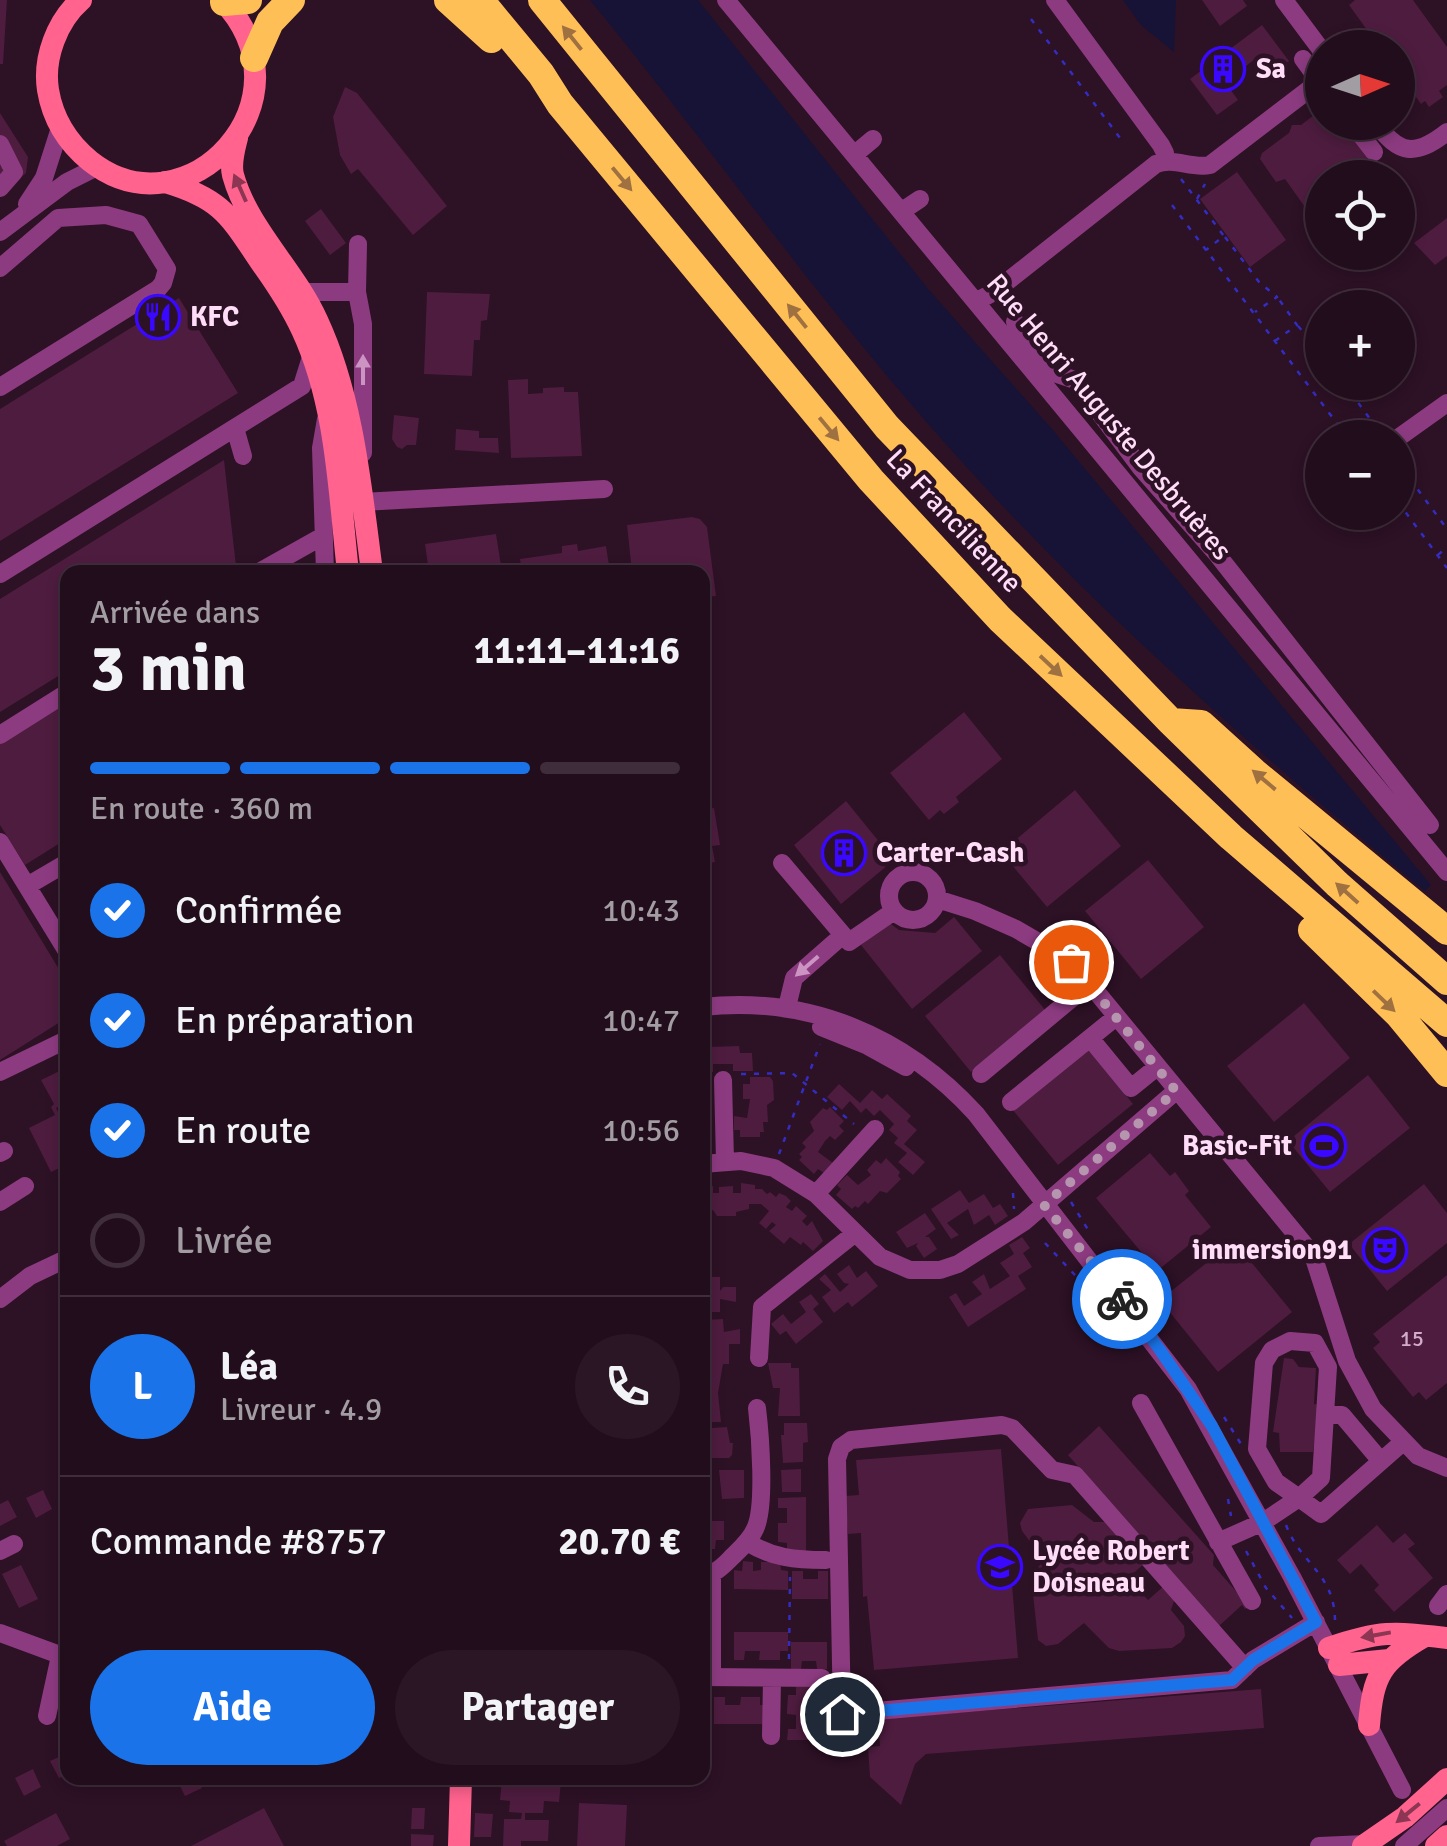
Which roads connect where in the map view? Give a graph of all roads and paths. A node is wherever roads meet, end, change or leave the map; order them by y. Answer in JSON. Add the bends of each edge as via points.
{"nodes":[{"id":1,"x":291,"y":0,"type":"edge"},
{"id":2,"x":448,"y":0,"type":"edge"},
{"id":3,"x":480,"y":0,"type":"edge"},
{"id":4,"x":542,"y":0,"type":"edge"},
{"id":5,"x":726,"y":0,"type":"edge"},
{"id":6,"x":1284,"y":0,"type":"edge"},
{"id":7,"x":232,"y":1,"type":"edge"},
{"id":8,"x":1049,"y":1,"type":"edge"},
{"id":9,"x":77,"y":2,"type":"edge"},
{"id":10,"x":1030,"y":20,"type":"dead end"},
{"id":11,"x":1306,"y":30,"type":"edge"},
{"id":12,"x":254,"y":58,"type":"junction"},
{"id":13,"x":1302,"y":59,"type":"dead end"},
{"id":14,"x":1305,"y":63,"type":"edge"},
{"id":15,"x":1305,"y":95,"type":"edge"},
{"id":16,"x":560,"y":104,"type":"junction"},
{"id":17,"x":60,"y":128,"type":"junction"},
{"id":18,"x":1447,"y":132,"type":"edge"},
{"id":19,"x":237,"y":138,"type":"junction"},
{"id":20,"x":874,"y":139,"type":"dead end"},
{"id":21,"x":1365,"y":140,"type":"edge"},
{"id":22,"x":1389,"y":140,"type":"edge"},
{"id":23,"x":1122,"y":142,"type":"dead end"},
{"id":24,"x":0,"y":144,"type":"edge"},
{"id":25,"x":1374,"y":152,"type":"dead end"},
{"id":26,"x":855,"y":154,"type":"junction"},
{"id":27,"x":1169,"y":161,"type":"junction"},
{"id":28,"x":98,"y":166,"type":"junction"},
{"id":29,"x":162,"y":181,"type":"junction"},
{"id":30,"x":0,"y":188,"type":"edge"},
{"id":31,"x":920,"y":198,"type":"dead end"},
{"id":32,"x":1172,"y":205,"type":"dead end"},
{"id":33,"x":902,"y":211,"type":"junction"},
{"id":34,"x":18,"y":217,"type":"junction"},
{"id":35,"x":0,"y":232,"type":"edge"},
{"id":36,"x":1224,"y":236,"type":"junction"},
{"id":37,"x":358,"y":244,"type":"dead end"},
{"id":38,"x":1206,"y":250,"type":"junction"},
{"id":39,"x":0,"y":268,"type":"edge"},
{"id":40,"x":302,"y":292,"type":"junction"},
{"id":41,"x":357,"y":292,"type":"junction"},
{"id":42,"x":1277,"y":297,"type":"junction"},
{"id":43,"x":977,"y":301,"type":"junction"},
{"id":44,"x":1254,"y":313,"type":"junction"},
{"id":45,"x":1016,"y":322,"type":"dead end"},
{"id":46,"x":1297,"y":325,"type":"junction"},
{"id":47,"x":1305,"y":334,"type":"edge"},
{"id":48,"x":1275,"y":341,"type":"junction"},
{"id":49,"x":312,"y":354,"type":"junction"},
{"id":50,"x":0,"y":387,"type":"edge"},
{"id":51,"x":1447,"y":402,"type":"edge"},
{"id":52,"x":1093,"y":404,"type":"junction"},
{"id":53,"x":328,"y":410,"type":"junction"},
{"id":54,"x":1074,"y":418,"type":"junction"},
{"id":55,"x":1334,"y":420,"type":"edge"},
{"id":56,"x":1415,"y":426,"type":"edge"},
{"id":57,"x":235,"y":428,"type":"junction"},
{"id":58,"x":244,"y":456,"type":"dead end"},
{"id":59,"x":1415,"y":487,"type":"edge"},
{"id":60,"x":604,"y":489,"type":"dead end"},
{"id":61,"x":362,"y":502,"type":"junction"},
{"id":62,"x":1415,"y":525,"type":"edge"},
{"id":63,"x":1447,"y":529,"type":"edge"},
{"id":64,"x":323,"y":536,"type":"junction"},
{"id":65,"x":1447,"y":548,"type":"edge"},
{"id":66,"x":1216,"y":553,"type":"junction"},
{"id":67,"x":1438,"y":555,"type":"junction"},
{"id":68,"x":271,"y":565,"type":"edge"},
{"id":69,"x":325,"y":565,"type":"edge"},
{"id":70,"x":347,"y":565,"type":"edge"},
{"id":71,"x":371,"y":565,"type":"edge"},
{"id":72,"x":1197,"y":568,"type":"junction"},
{"id":73,"x":1447,"y":568,"type":"edge"},
{"id":74,"x":0,"y":574,"type":"edge"},
{"id":75,"x":60,"y":697,"type":"edge"},
{"id":76,"x":1171,"y":722,"type":"junction"},
{"id":77,"x":0,"y":735,"type":"edge"},
{"id":78,"x":1172,"y":781,"type":"junction"},
{"id":79,"x":1430,"y":824,"type":"dead end"},
{"id":80,"x":0,"y":842,"type":"edge"},
{"id":81,"x":782,"y":862,"type":"dead end"},
{"id":82,"x":60,"y":867,"type":"edge"},
{"id":83,"x":1447,"y":872,"type":"edge"},
{"id":84,"x":27,"y":886,"type":"junction"},
{"id":85,"x":937,"y":899,"type":"junction"},
{"id":86,"x":894,"y":911,"type":"junction"},
{"id":87,"x":1447,"y":931,"type":"edge"},
{"id":88,"x":843,"y":935,"type":"junction"},
{"id":89,"x":60,"y":941,"type":"edge"},
{"id":90,"x":1447,"y":980,"type":"edge"},
{"id":91,"x":1089,"y":984,"type":"junction"},
{"id":92,"x":710,"y":1005,"type":"edge"},
{"id":93,"x":787,"y":1007,"type":"junction"},
{"id":94,"x":710,"y":1016,"type":"edge"},
{"id":95,"x":1116,"y":1016,"type":"junction"},
{"id":96,"x":1447,"y":1023,"type":"edge"},
{"id":97,"x":826,"y":1029,"type":"junction"},
{"id":98,"x":1090,"y":1038,"type":"junction"},
{"id":99,"x":60,"y":1043,"type":"edge"},
{"id":100,"x":1156,"y":1067,"type":"junction"},
{"id":101,"x":0,"y":1072,"type":"edge"},
{"id":102,"x":1447,"y":1073,"type":"edge"},
{"id":103,"x":981,"y":1074,"type":"dead end"},
{"id":104,"x":723,"y":1080,"type":"joint"},
{"id":105,"x":805,"y":1081,"type":"junction"},
{"id":106,"x":1176,"y":1091,"type":"junction"},
{"id":107,"x":1011,"y":1102,"type":"dead end"},
{"id":108,"x":875,"y":1129,"type":"joint"},
{"id":109,"x":725,"y":1161,"type":"junction"},
{"id":110,"x":710,"y":1163,"type":"edge"},
{"id":111,"x":774,"y":1168,"type":"junction"},
{"id":112,"x":25,"y":1186,"type":"dead end"},
{"id":113,"x":816,"y":1194,"type":"junction"},
{"id":114,"x":0,"y":1202,"type":"edge"},
{"id":115,"x":1044,"y":1205,"type":"junction"},
{"id":116,"x":854,"y":1234,"type":"junction"},
{"id":117,"x":1045,"y":1243,"type":"dead end"},
{"id":118,"x":60,"y":1262,"type":"edge"},
{"id":119,"x":30,"y":1276,"type":"junction"},
{"id":120,"x":0,"y":1284,"type":"edge"},
{"id":121,"x":1088,"y":1289,"type":"dead end"},
{"id":122,"x":0,"y":1299,"type":"edge"},
{"id":123,"x":759,"y":1358,"type":"dead end"},
{"id":124,"x":1141,"y":1403,"type":"dead end"},
{"id":125,"x":756,"y":1408,"type":"dead end"},
{"id":126,"x":1326,"y":1414,"type":"junction"},
{"id":127,"x":1403,"y":1442,"type":"junction"},
{"id":128,"x":1380,"y":1460,"type":"junction"},
{"id":129,"x":1447,"y":1468,"type":"edge"},
{"id":130,"x":1447,"y":1489,"type":"edge"},
{"id":131,"x":1227,"y":1495,"type":"dead end"},
{"id":132,"x":1299,"y":1498,"type":"junction"},
{"id":133,"x":1262,"y":1522,"type":"junction"},
{"id":134,"x":1237,"y":1534,"type":"junction"},
{"id":135,"x":746,"y":1542,"type":"junction"},
{"id":136,"x":1218,"y":1542,"type":"junction"},
{"id":137,"x":790,"y":1560,"type":"junction"},
{"id":138,"x":826,"y":1560,"type":"dead end"},
{"id":139,"x":710,"y":1572,"type":"edge"},
{"id":140,"x":1252,"y":1601,"type":"dead end"},
{"id":141,"x":1308,"y":1627,"type":"junction"},
{"id":142,"x":0,"y":1632,"type":"edge"},
{"id":143,"x":1436,"y":1637,"type":"edge"},
{"id":144,"x":60,"y":1655,"type":"edge"},
{"id":145,"x":1334,"y":1656,"type":"junction"},
{"id":146,"x":1389,"y":1660,"type":"junction"},
{"id":147,"x":1245,"y":1668,"type":"junction"},
{"id":148,"x":60,"y":1671,"type":"edge"},
{"id":149,"x":710,"y":1677,"type":"edge"},
{"id":150,"x":780,"y":1678,"type":"junction"},
{"id":151,"x":822,"y":1678,"type":"dead end"},
{"id":152,"x":47,"y":1716,"type":"dead end"},
{"id":153,"x":1368,"y":1725,"type":"junction"},
{"id":154,"x":771,"y":1736,"type":"dead end"},
{"id":155,"x":1447,"y":1779,"type":"edge"},
{"id":156,"x":446,"y":1785,"type":"edge"},
{"id":157,"x":462,"y":1785,"type":"edge"},
{"id":158,"x":1402,"y":1790,"type":"dead end"},
{"id":159,"x":1447,"y":1808,"type":"edge"},
{"id":160,"x":1447,"y":1836,"type":"edge"},
{"id":161,"x":1364,"y":1845,"type":"edge"},
{"id":162,"x":444,"y":1846,"type":"edge"},
{"id":163,"x":458,"y":1846,"type":"edge"},
{"id":164,"x":1318,"y":1846,"type":"edge"},
{"id":165,"x":1404,"y":1846,"type":"edge"},
{"id":166,"x":1436,"y":1846,"type":"edge"}],
"edges":[{"from":1,"to":12,"type":"highway","via":[[270,22]]},
{"from":2,"to":16,"type":"highway","via":[[538,94]]},
{"from":3,"to":16,"type":"highway","name":"La Francilienne"},
{"from":76,"to":4,"type":"highway","name":"La Francilienne","one_way":true,"via":[[888,427]]},
{"from":5,"to":26,"type":"street","name":"Rue Henri Auguste Desbruères"},
{"from":6,"to":11,"type":"street"},
{"from":7,"to":12,"type":"main road"},
{"from":8,"to":27,"type":"street"},
{"from":9,"to":17,"type":"main road","via":[[48,64]]},
{"from":10,"to":23,"type":"path"},
{"from":12,"to":19,"type":"main road","via":[[254,100]]},
{"from":13,"to":14,"type":"street"},
{"from":15,"to":27,"type":"street","via":[[1210,164]]},
{"from":16,"to":78,"type":"highway","name":"La Francilienne","one_way":true,"via":[[870,480],[1000,619]]},
{"from":17,"to":28,"type":"main road"},
{"from":17,"to":34,"type":"street","via":[[44,178]]},
{"from":18,"to":22,"type":"street","via":[[1424,148],[1404,149]]},
{"from":19,"to":29,"type":"main road","via":[[204,168]]},
{"from":40,"to":19,"type":"main road","one_way":true,"via":[[233,176]]},
{"from":20,"to":26,"type":"street"},
{"from":21,"to":25,"type":"street"},
{"from":24,"to":30,"type":"street","via":[[14,172]]},
{"from":26,"to":33,"type":"street","name":"Rue Henri Auguste Desbruères"},
{"from":27,"to":36,"type":"path"},
{"from":27,"to":43,"type":"street"},
{"from":28,"to":29,"type":"main road","via":[[118,176]]},
{"from":28,"to":34,"type":"street"},
{"from":29,"to":49,"type":"main road","via":[[227,212],[285,297]]},
{"from":31,"to":33,"type":"street"},
{"from":32,"to":38,"type":"path"},
{"from":33,"to":43,"type":"street","name":"Rue Henri Auguste Desbruères"},
{"from":34,"to":35,"type":"street"},
{"from":36,"to":38,"type":"path"},
{"from":36,"to":42,"type":"path"},
{"from":37,"to":41,"type":"street"},
{"from":38,"to":44,"type":"path"},
{"from":39,"to":50,"type":"street","via":[[58,218],[89,214],[139,224],[166,270],[158,289]]},
{"from":40,"to":41,"type":"street"},
{"from":40,"to":61,"type":"main road","via":[[341,388]]},
{"from":61,"to":41,"type":"street","one_way":true,"via":[[363,324]]},
{"from":42,"to":44,"type":"path"},
{"from":42,"to":46,"type":"path"},
{"from":43,"to":54,"type":"street","name":"Rue Henri Auguste Desbruères"},
{"from":44,"to":48,"type":"path"},
{"from":45,"to":52,"type":"street"},
{"from":46,"to":47,"type":"path"},
{"from":46,"to":48,"type":"path"},
{"from":48,"to":55,"type":"path"},
{"from":49,"to":53,"type":"main road"},
{"from":49,"to":57,"type":"street","via":[[302,386]]},
{"from":51,"to":56,"type":"street"},
{"from":52,"to":54,"type":"street"},
{"from":52,"to":66,"type":"street"},
{"from":53,"to":64,"type":"street","via":[[321,448]]},
{"from":53,"to":70,"type":"main road"},
{"from":54,"to":72,"type":"street","name":"Rue Henri Auguste Desbruères"},
{"from":57,"to":58,"type":"street"},
{"from":57,"to":74,"type":"street"},
{"from":59,"to":63,"type":"path"},
{"from":60,"to":61,"type":"street"},
{"from":61,"to":71,"type":"main road"},
{"from":62,"to":67,"type":"path"},
{"from":64,"to":68,"type":"street"},
{"from":64,"to":69,"type":"street"},
{"from":65,"to":67,"type":"path"},
{"from":66,"to":72,"type":"street"},
{"from":66,"to":79,"type":"street"},
{"from":67,"to":73,"type":"path"},
{"from":72,"to":83,"type":"street","name":"Rue Henri Auguste Desbruères"},
{"from":75,"to":77,"type":"street"},
{"from":87,"to":76,"type":"highway","one_way":true,"via":[[1201,724]]},
{"from":90,"to":76,"type":"highway","name":"La Francilienne","one_way":true},
{"from":78,"to":96,"type":"highway","name":"La Francilienne"},
{"from":78,"to":102,"type":"highway","one_way":true,"via":[[1183,807],[1399,1015]]},
{"from":80,"to":84,"type":"street"},
{"from":81,"to":88,"type":"street"},
{"from":82,"to":84,"type":"street"},
{"from":84,"to":89,"type":"street"},
{"from":85,"to":86,"type":"street","via":[[920,920]]},
{"from":85,"to":86,"type":"street","via":[[930,878],[906,872],[888,893]]},
{"from":85,"to":91,"type":"street","via":[[1016,930],[1071,962]]},
{"from":86,"to":88,"type":"street","via":[[849,942]]},
{"from":88,"to":93,"type":"street","one_way":true,"via":[[794,978]]},
{"from":91,"to":95,"type":"street"},
{"from":91,"to":103,"type":"street"},
{"from":92,"to":93,"type":"street"},
{"from":93,"to":115,"type":"street","via":[[873,1034],[926,1066],[987,1127]]},
{"from":94,"to":97,"type":"street","via":[[758,1014]]},
{"from":95,"to":98,"type":"street"},
{"from":95,"to":100,"type":"street"},
{"from":97,"to":105,"type":"path"},
{"from":97,"to":115,"type":"street","via":[[931,1085],[1021,1188]]},
{"from":98,"to":100,"type":"street","via":[[1131,1088]]},
{"from":98,"to":107,"type":"street"},
{"from":99,"to":101,"type":"street"},
{"from":100,"to":106,"type":"street"},
{"from":104,"to":105,"type":"path","via":[[792,1073]]},
{"from":104,"to":109,"type":"street"},
{"from":105,"to":108,"type":"path","via":[[852,1124]]},
{"from":105,"to":111,"type":"path"},
{"from":106,"to":115,"type":"street"},
{"from":106,"to":127,"type":"street","via":[[1312,1255],[1360,1389]]},
{"from":108,"to":113,"type":"street"},
{"from":109,"to":110,"type":"street"},
{"from":109,"to":111,"type":"street"},
{"from":111,"to":113,"type":"street"},
{"from":112,"to":114,"type":"street"},
{"from":113,"to":116,"type":"street"},
{"from":115,"to":116,"type":"street","via":[[940,1270],[896,1266]]},
{"from":115,"to":133,"type":"street","via":[[1188,1388]]},
{"from":116,"to":123,"type":"street","via":[[766,1301]]},
{"from":117,"to":121,"type":"path"},
{"from":118,"to":119,"type":"street"},
{"from":119,"to":120,"type":"street"},
{"from":119,"to":122,"type":"street"},
{"from":124,"to":136,"type":"street"},
{"from":125,"to":135,"type":"street","via":[[759,1514]]},
{"from":126,"to":128,"type":"street","via":[[1342,1415]]},
{"from":126,"to":132,"type":"street","via":[[1321,1478]]},
{"from":126,"to":132,"type":"street","via":[[1328,1368],[1321,1349],[1290,1341],[1272,1350],[1264,1364],[1256,1449],[1276,1482]]},
{"from":127,"to":128,"type":"street"},
{"from":127,"to":129,"type":"street"},
{"from":128,"to":132,"type":"street","via":[[1320,1514]]},
{"from":129,"to":130,"type":"street"},
{"from":131,"to":134,"type":"path"},
{"from":132,"to":133,"type":"street"},
{"from":133,"to":134,"type":"street"},
{"from":133,"to":141,"type":"street"},
{"from":134,"to":136,"type":"street"},
{"from":134,"to":141,"type":"path","via":[[1266,1588]]},
{"from":135,"to":137,"type":"street"},
{"from":135,"to":139,"type":"street"},
{"from":136,"to":140,"type":"street"},
{"from":137,"to":138,"type":"street"},
{"from":137,"to":150,"type":"path"},
{"from":141,"to":145,"type":"street"},
{"from":141,"to":147,"type":"street"},
{"from":142,"to":144,"type":"street"},
{"from":143,"to":145,"type":"main road","one_way":true,"via":[[1377,1633]]},
{"from":143,"to":146,"type":"main road"},
{"from":145,"to":146,"type":"main road"},
{"from":145,"to":153,"type":"street"},
{"from":146,"to":153,"type":"main road","via":[[1375,1683]]},
{"from":147,"to":147,"type":"street","via":[[1075,1475],[1052,1470],[1012,1428],[851,1440],[841,1447],[842,1714],[1232,1680]]},
{"from":148,"to":152,"type":"street"},
{"from":149,"to":150,"type":"street"},
{"from":150,"to":151,"type":"street"},
{"from":150,"to":154,"type":"street"},
{"from":153,"to":158,"type":"street"},
{"from":155,"to":161,"type":"main road","one_way":true},
{"from":156,"to":162,"type":"main road"},
{"from":157,"to":163,"type":"main road"},
{"from":159,"to":165,"type":"street"},
{"from":160,"to":166,"type":"main road"},
{"from":161,"to":164,"type":"street"}]}
